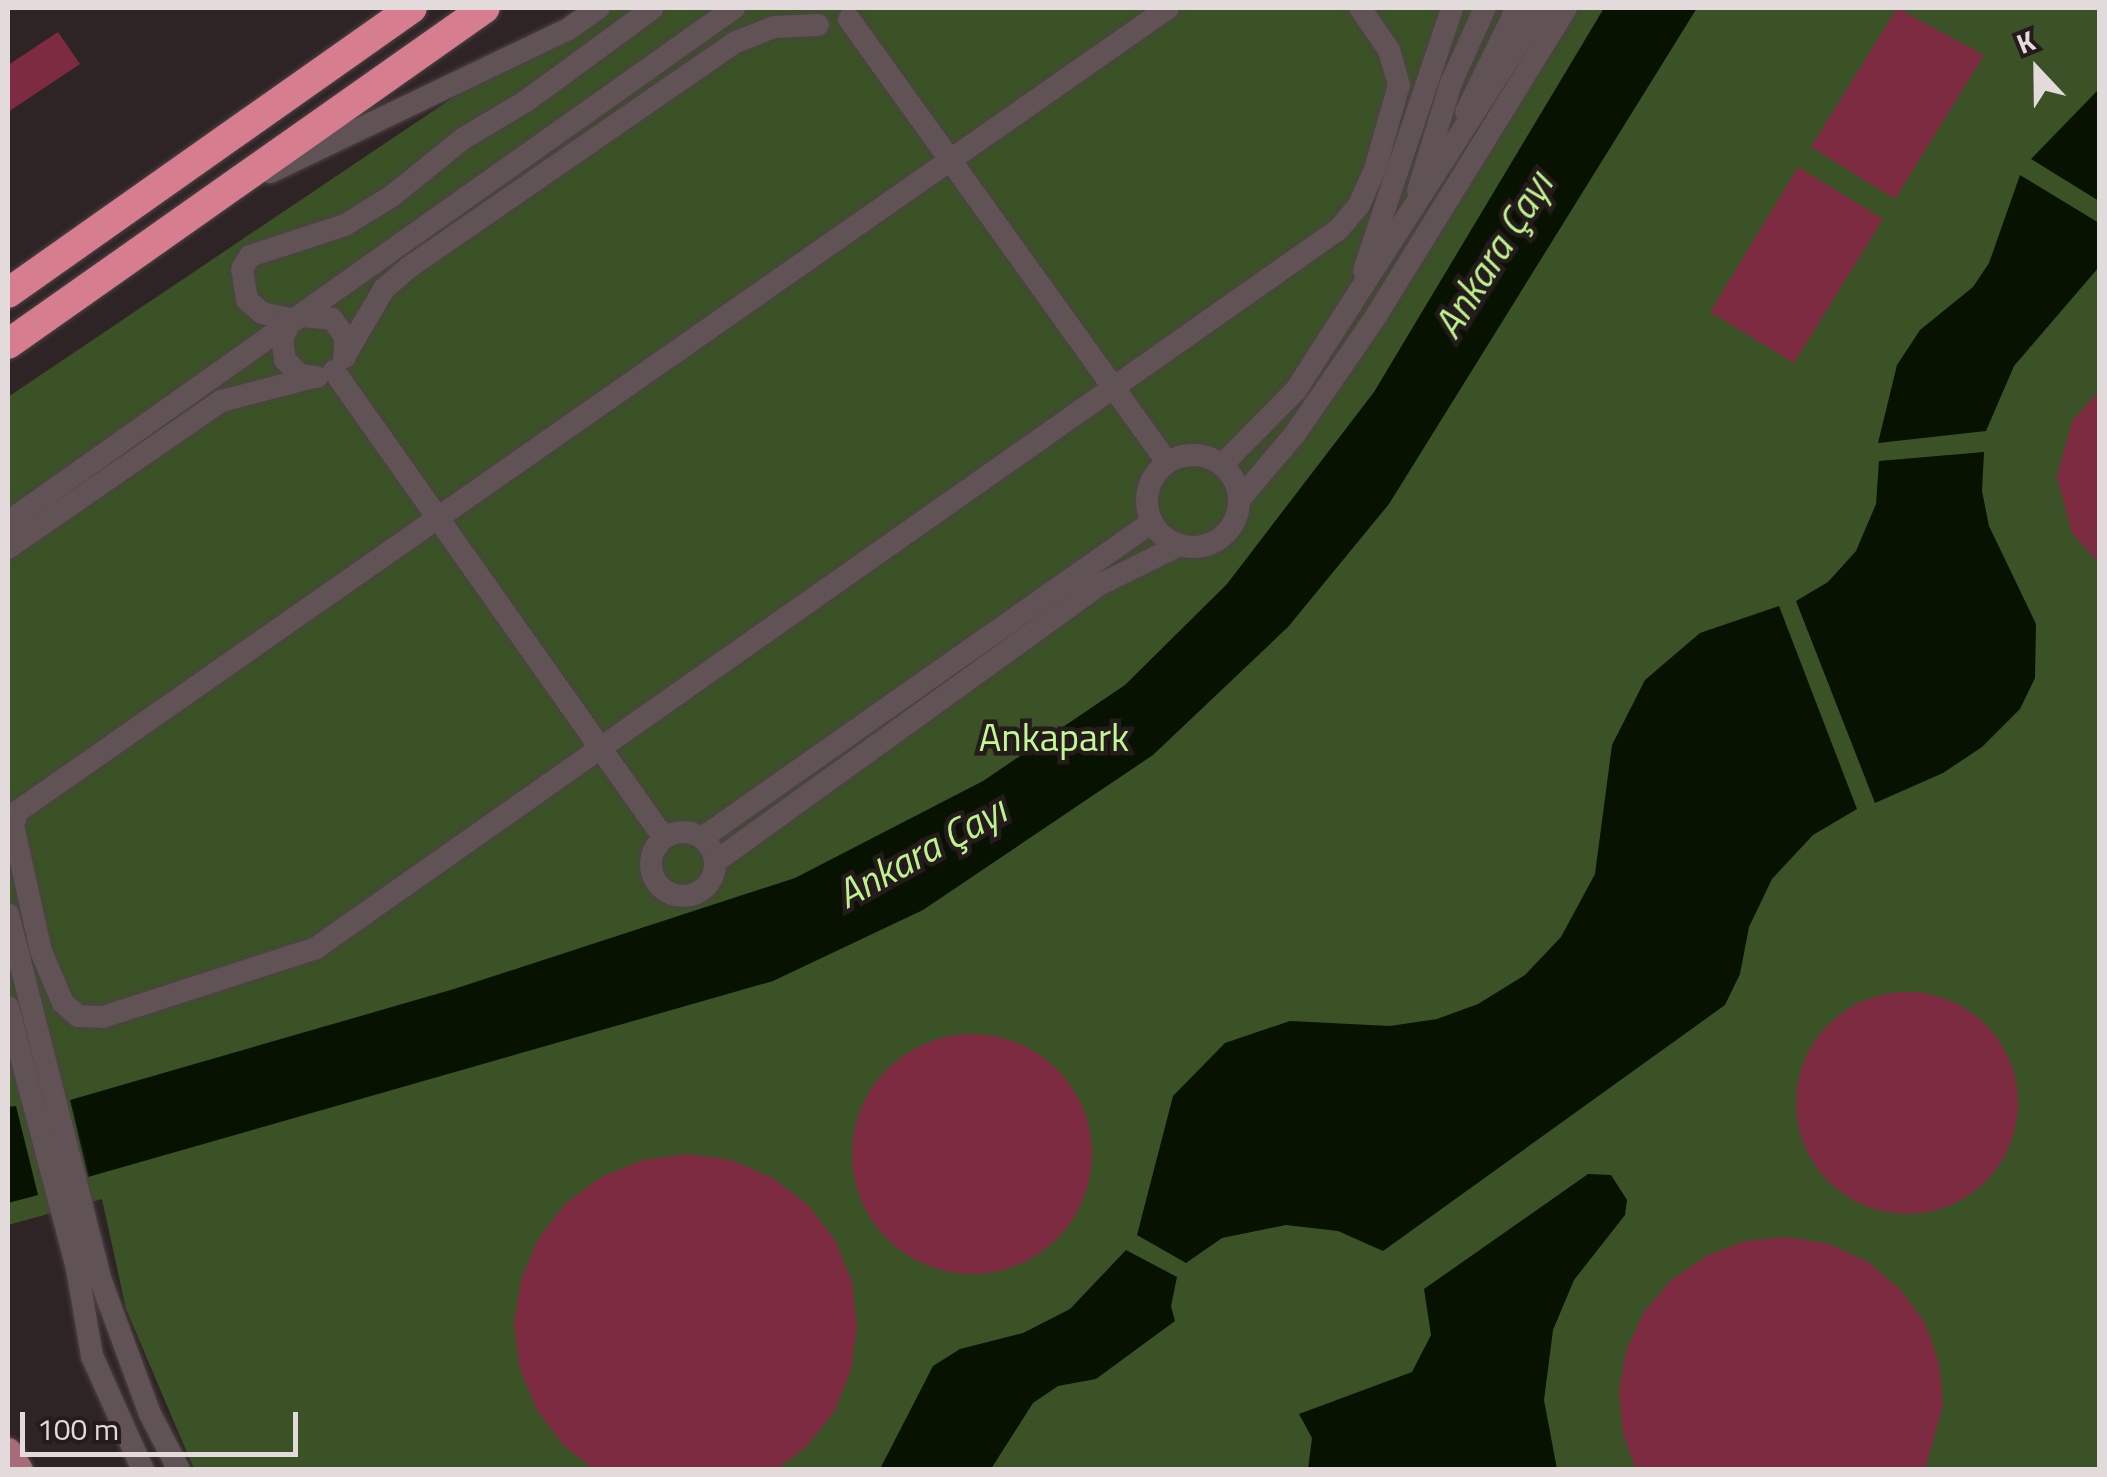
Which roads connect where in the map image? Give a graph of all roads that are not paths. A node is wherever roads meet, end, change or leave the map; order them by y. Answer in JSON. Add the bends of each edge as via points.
{"nodes":[{"id":1,"x":485,"y":8,"type":"edge"},
{"id":2,"x":599,"y":8,"type":"edge"},
{"id":3,"x":653,"y":8,"type":"edge"},
{"id":4,"x":734,"y":8,"type":"edge"},
{"id":5,"x":797,"y":8,"type":"edge"},
{"id":6,"x":1168,"y":8,"type":"edge"},
{"id":7,"x":1360,"y":8,"type":"edge"},
{"id":8,"x":1452,"y":8,"type":"edge"},
{"id":9,"x":1469,"y":8,"type":"edge"},
{"id":10,"x":1485,"y":8,"type":"edge"},
{"id":11,"x":1501,"y":8,"type":"edge"},
{"id":12,"x":1517,"y":8,"type":"edge"},
{"id":13,"x":1541,"y":8,"type":"edge"},
{"id":14,"x":1566,"y":8,"type":"edge"},
{"id":15,"x":404,"y":11,"type":"edge"},
{"id":16,"x":854,"y":13,"type":"edge"},
{"id":17,"x":818,"y":25,"type":"junction"},
{"id":18,"x":1454,"y":148,"type":"junction"},
{"id":19,"x":204,"y":158,"type":"junction"},
{"id":20,"x":953,"y":160,"type":"junction"},
{"id":21,"x":1433,"y":181,"type":"junction"},
{"id":22,"x":213,"y":199,"type":"junction"},
{"id":23,"x":1411,"y":213,"type":"junction"},
{"id":24,"x":1380,"y":262,"type":"junction"},
{"id":25,"x":8,"y":267,"type":"edge"},
{"id":26,"x":8,"y":293,"type":"edge"},
{"id":27,"x":80,"y":293,"type":"junction"},
{"id":28,"x":1353,"y":304,"type":"junction"},
{"id":29,"x":295,"y":320,"type":"junction"},
{"id":30,"x":8,"y":344,"type":"edge"},
{"id":31,"x":8,"y":360,"type":"edge"},
{"id":32,"x":339,"y":364,"type":"junction"},
{"id":33,"x":310,"y":378,"type":"junction"},
{"id":34,"x":1114,"y":385,"type":"junction"},
{"id":35,"x":1168,"y":462,"type":"junction"},
{"id":36,"x":1222,"y":465,"type":"junction"},
{"id":37,"x":1239,"y":500,"type":"junction"},
{"id":38,"x":436,"y":521,"type":"junction"},
{"id":39,"x":8,"y":522,"type":"edge"},
{"id":40,"x":1152,"y":522,"type":"junction"},
{"id":41,"x":1180,"y":545,"type":"junction"},
{"id":42,"x":8,"y":548,"type":"edge"},
{"id":43,"x":600,"y":749,"type":"junction"},
{"id":44,"x":664,"y":838,"type":"junction"},
{"id":45,"x":702,"y":838,"type":"junction"},
{"id":46,"x":714,"y":862,"type":"junction"},
{"id":47,"x":8,"y":914,"type":"edge"},
{"id":48,"x":8,"y":1007,"type":"edge"},
{"id":49,"x":77,"y":1269,"type":"junction"},
{"id":50,"x":8,"y":1452,"type":"edge"},
{"id":51,"x":18,"y":1470,"type":"edge"},
{"id":52,"x":143,"y":1470,"type":"edge"},
{"id":53,"x":164,"y":1470,"type":"edge"},
{"id":54,"x":179,"y":1470,"type":"edge"}],
"edges":[{"from":1,"to":22,"type":"highway"},
{"from":2,"to":22,"type":"lane","via":[[566,30]]},
{"from":3,"to":29,"type":"lane","via":[[345,225],[250,256],[242,269],[247,300],[262,314]]},
{"from":4,"to":29,"type":"lane"},
{"from":5,"to":17,"type":"lane"},
{"from":6,"to":20,"type":"lane"},
{"from":7,"to":34,"type":"lane","via":[[1389,50],[1399,86],[1359,206],[1339,228]]},
{"from":8,"to":28,"type":"lane"},
{"from":9,"to":24,"type":"lane"},
{"from":10,"to":23,"type":"lane","via":[[1451,83]]},
{"from":11,"to":21,"type":"lane","via":[[1462,85]]},
{"from":12,"to":18,"type":"lane","via":[[1475,86]]},
{"from":13,"to":18,"type":"lane"},
{"from":14,"to":37,"type":"lane","via":[[1376,316],[1295,434]]},
{"from":15,"to":19,"type":"highway"},
{"from":16,"to":17,"type":"lane"},
{"from":16,"to":20,"type":"lane"},
{"from":17,"to":32,"type":"lane","via":[[774,27],[736,42],[408,268],[384,289]]},
{"from":18,"to":21,"type":"lane"},
{"from":19,"to":25,"type":"highway"},
{"from":19,"to":26,"type":"highway"},
{"from":20,"to":34,"type":"lane"},
{"from":20,"to":38,"type":"lane","via":[[638,373]]},
{"from":21,"to":23,"type":"lane"},
{"from":22,"to":27,"type":"highway"},
{"from":23,"to":24,"type":"lane"},
{"from":24,"to":28,"type":"lane"},
{"from":27,"to":30,"type":"highway"},
{"from":27,"to":31,"type":"highway"},
{"from":28,"to":36,"type":"lane","via":[[1296,390]]},
{"from":29,"to":32,"type":"lane","via":[[322,314],[340,326]]},
{"from":29,"to":33,"type":"lane","via":[[282,340],[285,360]]},
{"from":29,"to":39,"type":"lane"},
{"from":32,"to":33,"type":"lane"},
{"from":32,"to":38,"type":"lane"},
{"from":33,"to":42,"type":"lane","via":[[221,401]]},
{"from":34,"to":35,"type":"lane"},
{"from":34,"to":43,"type":"lane"},
{"from":35,"to":36,"type":"lane","via":[[1200,455]]},
{"from":35,"to":40,"type":"lane","via":[[1150,484]]},
{"from":36,"to":37,"type":"lane"},
{"from":37,"to":41,"type":"lane","via":[[1223,536]]},
{"from":38,"to":43,"type":"lane"},
{"from":38,"to":43,"type":"lane","via":[[18,811],[13,825],[41,950],[63,1003],[78,1016],[103,1017],[316,948]]},
{"from":40,"to":41,"type":"lane"},
{"from":40,"to":45,"type":"lane"},
{"from":41,"to":46,"type":"lane","via":[[1102,584]]},
{"from":43,"to":44,"type":"lane"},
{"from":44,"to":45,"type":"lane","via":[[684,832]]},
{"from":44,"to":46,"type":"lane","via":[[650,865],[666,892],[697,894],[712,878]]},
{"from":45,"to":46,"type":"lane"},
{"from":47,"to":54,"type":"lane","via":[[127,1354]]},
{"from":48,"to":49,"type":"lane"},
{"from":49,"to":52,"type":"lane","via":[[92,1356]]},
{"from":49,"to":53,"type":"lane"},
{"from":50,"to":51,"type":"main road"}]}
